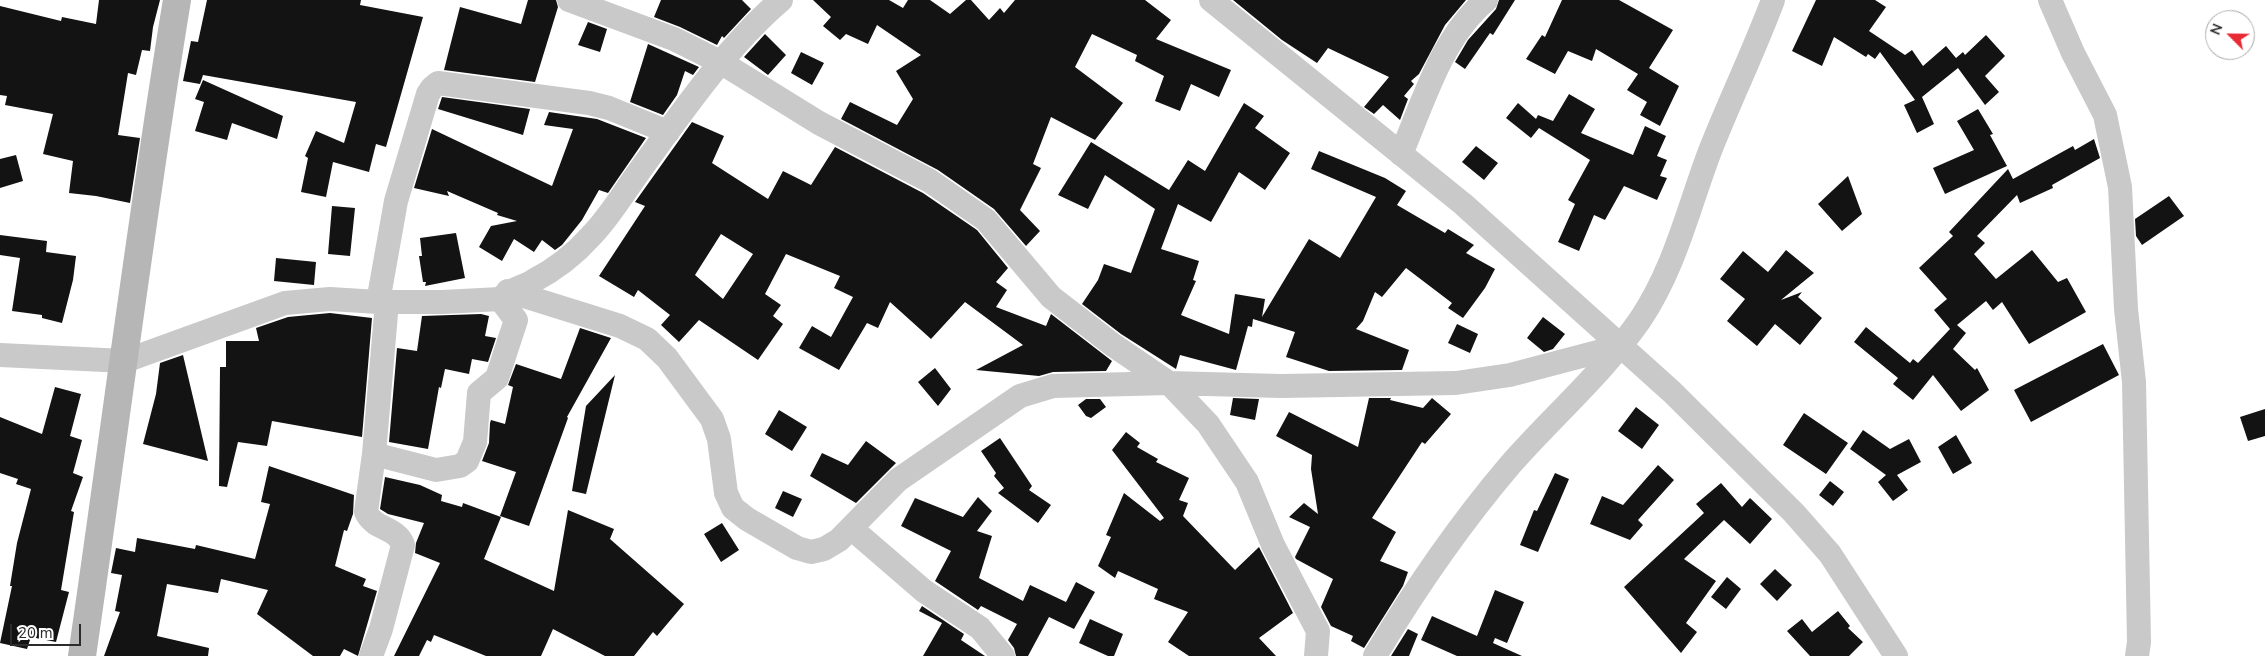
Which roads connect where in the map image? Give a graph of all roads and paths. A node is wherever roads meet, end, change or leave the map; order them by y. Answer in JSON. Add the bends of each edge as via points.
{"nodes":[{"id":1,"x":177,"y":0,"type":"edge"},
{"id":2,"x":569,"y":0,"type":"edge"},
{"id":3,"x":781,"y":0,"type":"edge"},
{"id":4,"x":1212,"y":0,"type":"edge"},
{"id":5,"x":1486,"y":0,"type":"edge"},
{"id":6,"x":1773,"y":0,"type":"edge"},
{"id":7,"x":2050,"y":0,"type":"edge"},
{"id":8,"x":722,"y":63,"type":"junction"},
{"id":9,"x":668,"y":132,"type":"junction"},
{"id":10,"x":1401,"y":154,"type":"junction"},
{"id":11,"x":504,"y":295,"type":"junction"},
{"id":12,"x":382,"y":302,"type":"junction"},
{"id":13,"x":1620,"y":346,"type":"junction"},
{"id":14,"x":0,"y":356,"type":"edge"},
{"id":15,"x":125,"y":361,"type":"junction"},
{"id":16,"x":1169,"y":383,"type":"junction"},
{"id":17,"x":374,"y":454,"type":"junction"},
{"id":18,"x":851,"y":528,"type":"junction"},
{"id":19,"x":82,"y":656,"type":"edge"},
{"id":20,"x":371,"y":656,"type":"edge"},
{"id":21,"x":1003,"y":656,"type":"edge"},
{"id":22,"x":1316,"y":656,"type":"edge"},
{"id":23,"x":1375,"y":656,"type":"edge"},
{"id":24,"x":1896,"y":656,"type":"edge"},
{"id":25,"x":2137,"y":656,"type":"edge"}],
"edges":[{"from":1,"to":15,"type":"street","via":[[140,237]]},
{"from":2,"to":8,"type":"street","via":[[674,39]]},
{"from":3,"to":8,"type":"street"},
{"from":4,"to":10,"type":"street"},
{"from":5,"to":10,"type":"street","via":[[1456,32]]},
{"from":6,"to":13,"type":"street","via":[[1710,153],[1665,277],[1640,320]]},
{"from":7,"to":25,"type":"street","via":[[2073,54],[2105,115],[2120,187],[2126,309],[2134,382]]},
{"from":8,"to":9,"type":"street"},
{"from":8,"to":16,"type":"street","via":[[819,123],[930,181],[962,202],[986,220],[1051,297]]},
{"from":9,"to":11,"type":"street","via":[[591,236],[565,260],[532,282]]},
{"from":9,"to":12,"type":"street","via":[[589,103],[438,83],[428,94],[396,201]]},
{"from":10,"to":13,"type":"street","via":[[1463,204]]},
{"from":11,"to":12,"type":"street","via":[[443,302]]},
{"from":11,"to":17,"type":"street","via":[[516,320],[497,378],[479,394],[475,442],[467,461],[451,469],[436,470]]},
{"from":11,"to":18,"type":"street","via":[[620,326],[653,345],[667,358],[712,420],[719,439],[726,493],[734,508],[747,519],[797,548],[811,552],[824,549]]},
{"from":12,"to":15,"type":"street","via":[[330,299],[284,303]]},
{"from":12,"to":17,"type":"street"},
{"from":13,"to":16,"type":"street","via":[[1510,374],[1456,383],[1281,386]]},
{"from":13,"to":23,"type":"street","via":[[1474,509],[1432,566]]},
{"from":13,"to":24,"type":"street","via":[[1672,392],[1794,513],[1830,554]]},
{"from":14,"to":15,"type":"street"},
{"from":15,"to":19,"type":"street"},
{"from":16,"to":18,"type":"street","via":[[1054,386],[1020,396],[898,480]]},
{"from":16,"to":22,"type":"street","via":[[1208,424],[1247,482],[1273,545],[1318,631]]},
{"from":17,"to":20,"type":"street","via":[[366,512],[376,524],[395,532],[403,545]]},
{"from":18,"to":21,"type":"street","via":[[924,591],[980,628]]}]}
